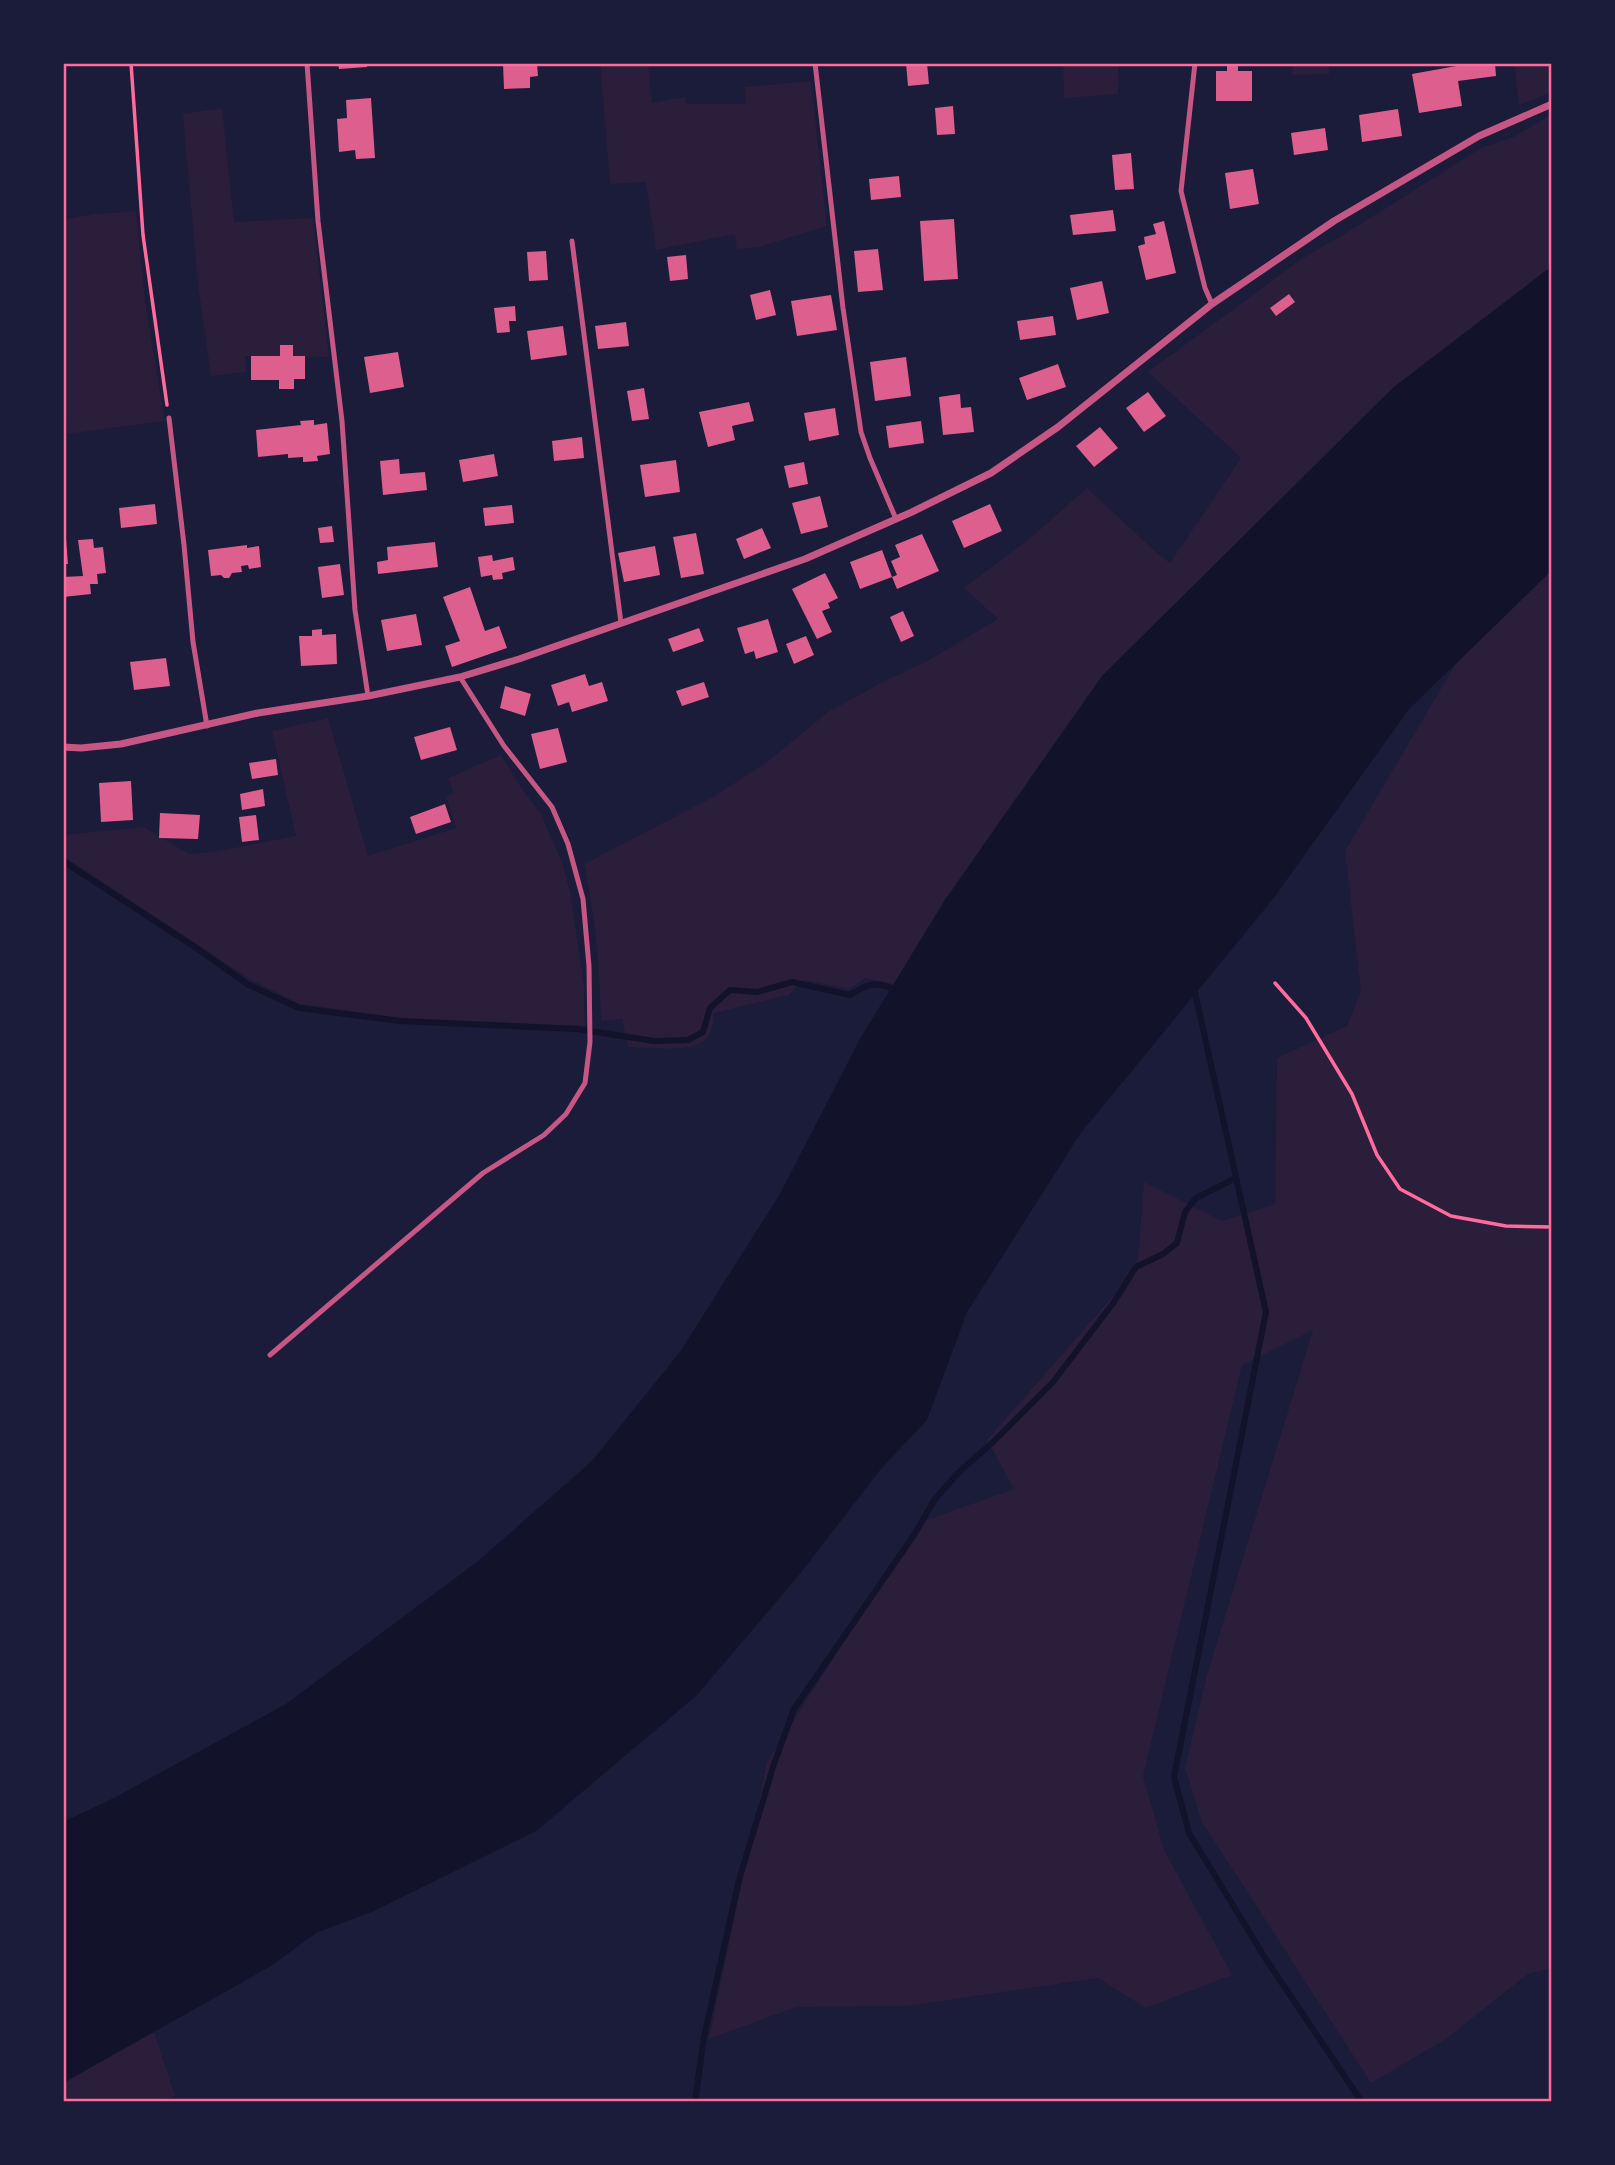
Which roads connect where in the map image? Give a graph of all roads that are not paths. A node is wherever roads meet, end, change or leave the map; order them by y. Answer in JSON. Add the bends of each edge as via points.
{"nodes":[{"id":1,"x":307,"y":63,"type":"edge"},
{"id":2,"x":815,"y":63,"type":"edge"},
{"id":3,"x":1195,"y":63,"type":"edge"},
{"id":4,"x":1552,"y":104,"type":"edge"},
{"id":5,"x":572,"y":241,"type":"dead end"},
{"id":6,"x":1212,"y":303,"type":"junction"},
{"id":7,"x":169,"y":418,"type":"road end"},
{"id":8,"x":896,"y":519,"type":"junction"},
{"id":9,"x":621,"y":622,"type":"junction"},
{"id":10,"x":460,"y":677,"type":"junction"},
{"id":11,"x":368,"y":696,"type":"junction"},
{"id":12,"x":207,"y":726,"type":"junction"},
{"id":13,"x":63,"y":747,"type":"edge"},
{"id":14,"x":270,"y":1355,"type":"dead end"}],
"edges":[{"from":1,"to":11,"type":"lane","via":[[318,220],[342,421],[355,611]]},
{"from":2,"to":8,"type":"lane","via":[[861,432]]},
{"from":3,"to":6,"type":"lane","via":[[1181,191]]},
{"from":4,"to":6,"type":"street","via":[[1479,136],[1334,220]]},
{"from":5,"to":9,"type":"lane"},
{"from":6,"to":8,"type":"street","via":[[1058,426],[991,473]]},
{"from":7,"to":12,"type":"lane","via":[[193,642]]},
{"from":8,"to":9,"type":"street","via":[[805,559]]},
{"from":9,"to":10,"type":"street"},
{"from":10,"to":11,"type":"street"},
{"from":10,"to":14,"type":"lane","via":[[504,746],[552,807],[568,845],[583,899],[589,967],[591,1020],[584,1083],[566,1114],[544,1135],[482,1173]]},
{"from":11,"to":12,"type":"street"},
{"from":12,"to":13,"type":"street","via":[[121,744]]}]}
